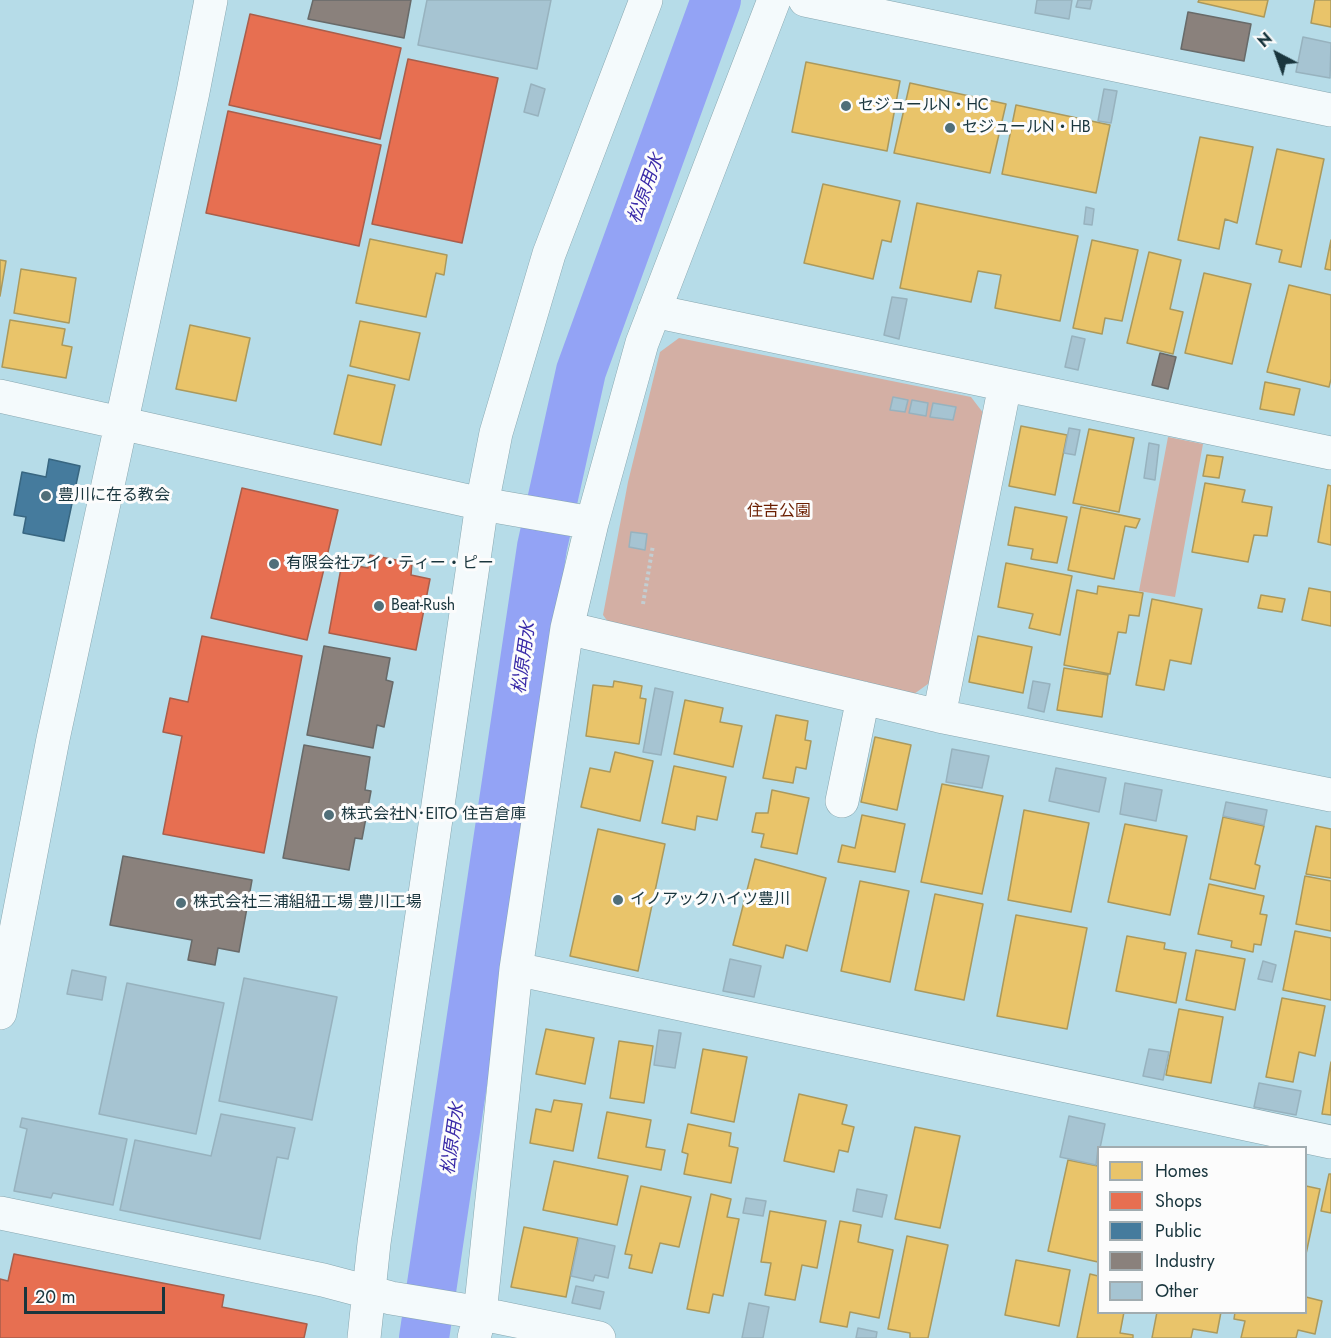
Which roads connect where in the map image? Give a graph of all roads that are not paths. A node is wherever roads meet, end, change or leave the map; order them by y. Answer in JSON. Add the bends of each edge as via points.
{"nodes":[{"id":1,"x":211,"y":0,"type":"edge"},
{"id":2,"x":646,"y":0,"type":"edge"},
{"id":3,"x":774,"y":0,"type":"edge"},
{"id":4,"x":805,"y":0,"type":"edge"},
{"id":5,"x":1331,"y":110,"type":"edge"},
{"id":6,"x":654,"y":311,"type":"junction"},
{"id":7,"x":1005,"y":385,"type":"junction"},
{"id":8,"x":0,"y":396,"type":"edge"},
{"id":9,"x":122,"y":424,"type":"junction"},
{"id":10,"x":1331,"y":453,"type":"edge"},
{"id":11,"x":492,"y":505,"type":"junction"},
{"id":12,"x":583,"y":522,"type":"junction"},
{"id":13,"x":567,"y":628,"type":"junction"},
{"id":14,"x":863,"y":698,"type":"junction"},
{"id":15,"x":939,"y":716,"type":"junction"},
{"id":16,"x":1331,"y":795,"type":"edge"},
{"id":17,"x":842,"y":801,"type":"dead end"},
{"id":18,"x":516,"y":969,"type":"junction"},
{"id":19,"x":0,"y":1013,"type":"edge"},
{"id":20,"x":1331,"y":1142,"type":"edge"},
{"id":21,"x":0,"y":1213,"type":"edge"},
{"id":22,"x":380,"y":1295,"type":"junction"},
{"id":23,"x":472,"y":1321,"type":"edge"},
{"id":24,"x":364,"y":1338,"type":"edge"},
{"id":25,"x":599,"y":1338,"type":"edge"}],
"edges":[{"from":1,"to":9,"type":"street"},
{"from":2,"to":11,"type":"street","via":[[549,254],[496,433]]},
{"from":3,"to":6,"type":"street"},
{"from":4,"to":5,"type":"street"},
{"from":6,"to":7,"type":"street"},
{"from":6,"to":12,"type":"street"},
{"from":7,"to":10,"type":"street"},
{"from":7,"to":15,"type":"street"},
{"from":8,"to":9,"type":"street"},
{"from":9,"to":11,"type":"street"},
{"from":9,"to":19,"type":"street","via":[[53,739]]},
{"from":11,"to":12,"type":"street"},
{"from":11,"to":22,"type":"street","via":[[375,1231]]},
{"from":12,"to":13,"type":"street"},
{"from":13,"to":14,"type":"street"},
{"from":13,"to":18,"type":"street"},
{"from":14,"to":15,"type":"street"},
{"from":14,"to":17,"type":"street"},
{"from":15,"to":16,"type":"street"},
{"from":18,"to":20,"type":"street"},
{"from":18,"to":23,"type":"street"},
{"from":21,"to":22,"type":"street"},
{"from":22,"to":23,"type":"street"},
{"from":22,"to":24,"type":"street"},
{"from":23,"to":25,"type":"street"}]}
